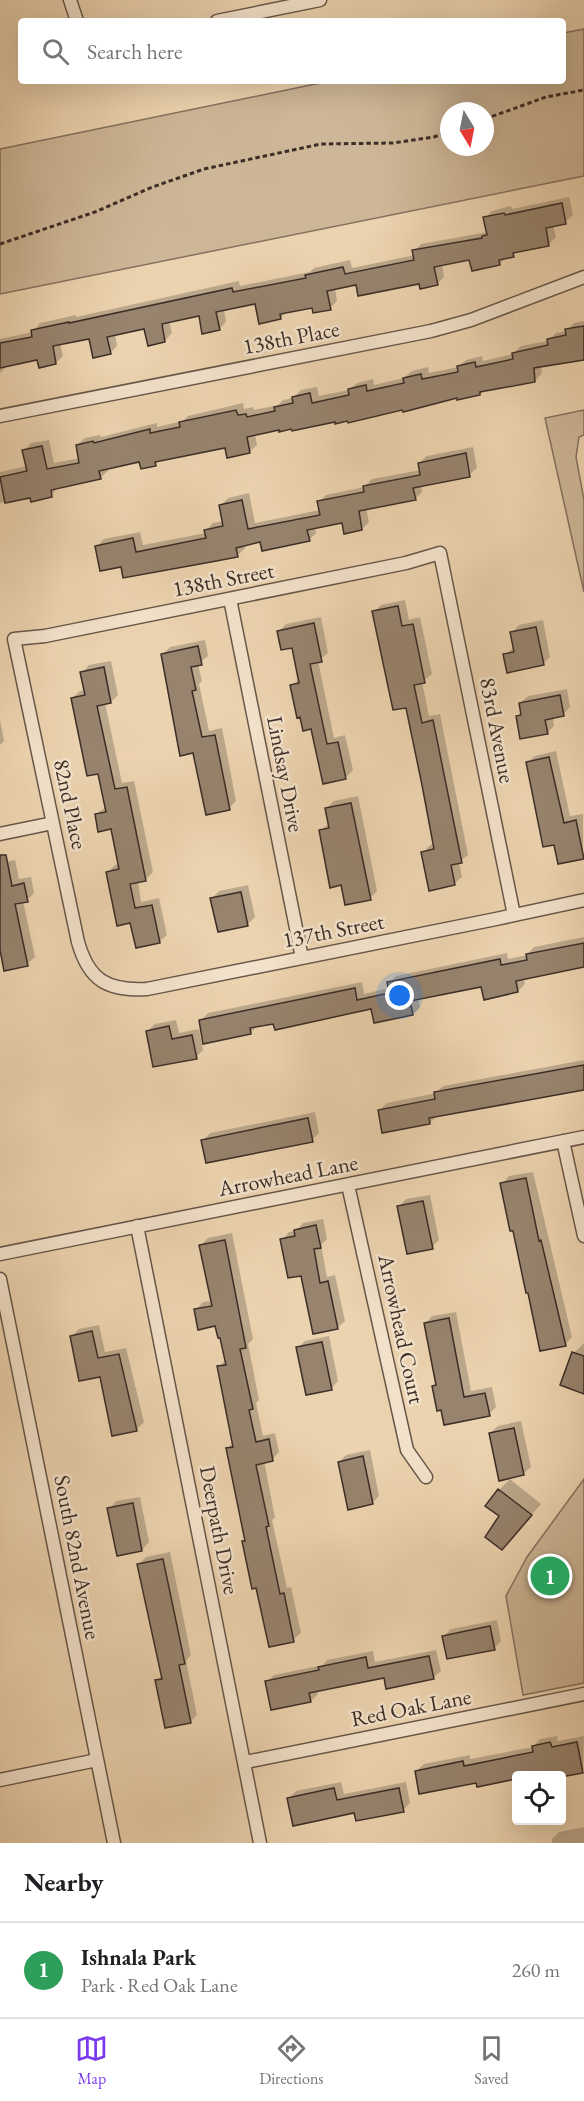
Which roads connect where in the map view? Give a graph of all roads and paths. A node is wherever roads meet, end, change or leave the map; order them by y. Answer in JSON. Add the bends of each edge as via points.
{"nodes":[{"id":1,"x":70,"y":0,"type":"edge"},
{"id":2,"x":320,"y":0,"type":"edge"},
{"id":3,"x":76,"y":18,"type":"edge"},
{"id":4,"x":232,"y":18,"type":"edge"},
{"id":5,"x":584,"y":90,"type":"edge"},
{"id":6,"x":494,"y":115,"type":"edge"},
{"id":7,"x":440,"y":134,"type":"edge"},
{"id":8,"x":0,"y":244,"type":"edge"},
{"id":9,"x":584,"y":277,"type":"edge"},
{"id":10,"x":0,"y":417,"type":"edge"},
{"id":11,"x":440,"y":553,"type":"joint"},
{"id":12,"x":230,"y":599,"type":"junction"},
{"id":13,"x":14,"y":639,"type":"joint"},
{"id":14,"x":53,"y":823,"type":"junction"},
{"id":15,"x":0,"y":834,"type":"edge"},
{"id":16,"x":584,"y":900,"type":"edge"},
{"id":17,"x":514,"y":915,"type":"junction"},
{"id":18,"x":302,"y":957,"type":"junction"},
{"id":19,"x":93,"y":974,"type":"joint"},
{"id":20,"x":584,"y":1137,"type":"edge"},
{"id":21,"x":563,"y":1141,"type":"junction"},
{"id":22,"x":348,"y":1185,"type":"junction"},
{"id":23,"x":137,"y":1226,"type":"junction"},
{"id":24,"x":584,"y":1236,"type":"edge"},
{"id":25,"x":0,"y":1254,"type":"edge"},
{"id":26,"x":0,"y":1279,"type":"edge"},
{"id":27,"x":426,"y":1477,"type":"dead end"},
{"id":28,"x":584,"y":1694,"type":"edge"},
{"id":29,"x":97,"y":1760,"type":"junction"},
{"id":30,"x":246,"y":1762,"type":"junction"},
{"id":31,"x":0,"y":1780,"type":"edge"},
{"id":32,"x":114,"y":1843,"type":"edge"},
{"id":33,"x":260,"y":1843,"type":"edge"}],
"edges":[{"from":1,"to":3,"type":"street"},
{"from":2,"to":4,"type":"street"},
{"from":5,"to":6,"type":"path","via":[[546,97]]},
{"from":7,"to":8,"type":"path","via":[[393,143],[321,144],[204,168],[95,212]]},
{"from":9,"to":10,"type":"street","name":"138th Place","via":[[431,331]]},
{"from":11,"to":12,"type":"street","name":"138th Street"},
{"from":11,"to":17,"type":"street","name":"83rd Avenue"},
{"from":12,"to":13,"type":"street","name":"138th Street"},
{"from":12,"to":18,"type":"street","name":"Lindsay Drive"},
{"from":13,"to":14,"type":"street","name":"82nd Place"},
{"from":14,"to":15,"type":"street"},
{"from":14,"to":19,"type":"street","name":"82nd Place","via":[[78,942]]},
{"from":16,"to":17,"type":"street","name":"137th Street"},
{"from":17,"to":18,"type":"street","name":"137th Street"},
{"from":18,"to":19,"type":"street","name":"137th Street","via":[[147,989],[116,988]]},
{"from":20,"to":21,"type":"street","name":"Arrowhead Lane"},
{"from":21,"to":22,"type":"street","name":"Arrowhead Lane"},
{"from":21,"to":24,"type":"street"},
{"from":22,"to":23,"type":"street","name":"Arrowhead Lane"},
{"from":22,"to":27,"type":"street","name":"Arrowhead Court","via":[[407,1450]]},
{"from":23,"to":25,"type":"street","name":"Arrowhead Lane"},
{"from":23,"to":30,"type":"street","name":"Deerpath Drive"},
{"from":26,"to":29,"type":"street","name":"South 82nd Avenue"},
{"from":28,"to":30,"type":"street","name":"Red Oak Lane"},
{"from":29,"to":31,"type":"street"},
{"from":29,"to":32,"type":"street","name":"South 82nd Avenue"},
{"from":30,"to":33,"type":"street","name":"Deerpath Drive"}]}
